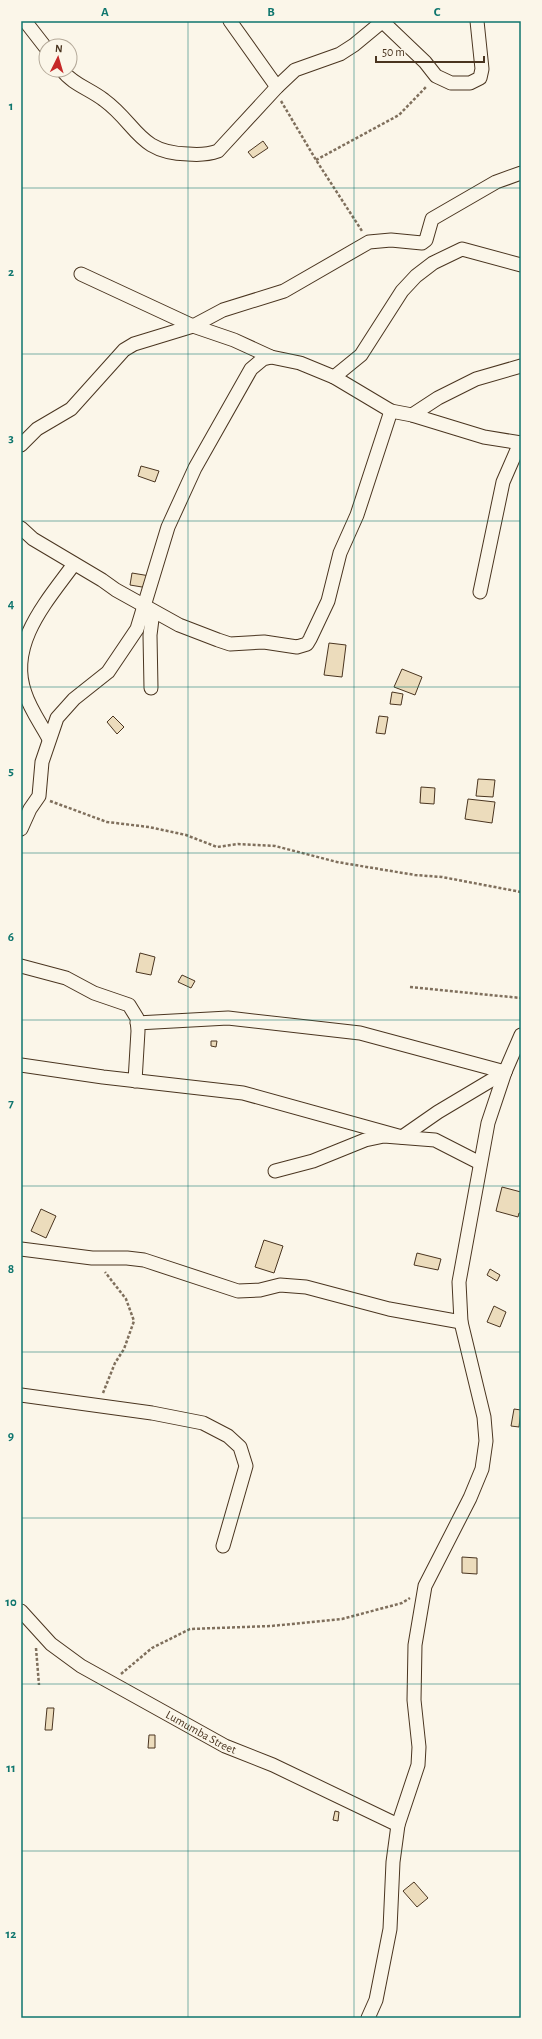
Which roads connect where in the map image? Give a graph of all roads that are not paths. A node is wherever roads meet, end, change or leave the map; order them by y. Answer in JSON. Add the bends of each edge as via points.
{"nodes":[{"id":1,"x":25,"y":21,"type":"edge"},
{"id":2,"x":230,"y":21,"type":"edge"},
{"id":3,"x":382,"y":21,"type":"edge"},
{"id":4,"x":477,"y":21,"type":"edge"},
{"id":5,"x":38,"y":38,"type":"edge"},
{"id":6,"x":69,"y":78,"type":"edge"},
{"id":7,"x":276,"y":88,"type":"junction"},
{"id":8,"x":521,"y":173,"type":"edge"},
{"id":9,"x":521,"y":265,"type":"edge"},
{"id":10,"x":81,"y":274,"type":"dead end"},
{"id":11,"x":193,"y":326,"type":"junction"},
{"id":12,"x":272,"y":357,"type":"junction"},
{"id":13,"x":521,"y":366,"type":"edge"},
{"id":14,"x":334,"y":377,"type":"junction"},
{"id":15,"x":390,"y":411,"type":"junction"},
{"id":16,"x":412,"y":415,"type":"junction"},
{"id":17,"x":520,"y":443,"type":"edge"},
{"id":18,"x":21,"y":445,"type":"edge"},
{"id":19,"x":21,"y":528,"type":"edge"},
{"id":20,"x":74,"y":564,"type":"junction"},
{"id":21,"x":480,"y":592,"type":"dead end"},
{"id":22,"x":148,"y":607,"type":"junction"},
{"id":23,"x":151,"y":688,"type":"dead end"},
{"id":24,"x":49,"y":739,"type":"junction"},
{"id":25,"x":21,"y":829,"type":"edge"},
{"id":26,"x":21,"y":966,"type":"edge"},
{"id":27,"x":137,"y":1023,"type":"junction"},
{"id":28,"x":521,"y":1035,"type":"edge"},
{"id":29,"x":21,"y":1065,"type":"edge"},
{"id":30,"x":505,"y":1072,"type":"junction"},
{"id":31,"x":135,"y":1081,"type":"junction"},
{"id":32,"x":402,"y":1137,"type":"junction"},
{"id":33,"x":480,"y":1163,"type":"junction"},
{"id":34,"x":275,"y":1171,"type":"dead end"},
{"id":35,"x":21,"y":1249,"type":"edge"},
{"id":36,"x":461,"y":1322,"type":"junction"},
{"id":37,"x":21,"y":1395,"type":"edge"},
{"id":38,"x":223,"y":1546,"type":"dead end"},
{"id":39,"x":21,"y":1611,"type":"edge"},
{"id":40,"x":398,"y":1825,"type":"junction"},
{"id":41,"x":368,"y":2018,"type":"edge"}],
"edges":[{"from":1,"to":5,"type":"street"},
{"from":2,"to":7,"type":"street"},
{"from":3,"to":4,"type":"street","via":[[436,76],[451,83],[470,83],[480,78],[482,69]]},
{"from":3,"to":7,"type":"street","via":[[340,54],[295,70]]},
{"from":6,"to":7,"type":"street","via":[[105,100],[143,140],[174,154],[207,155],[218,151]]},
{"from":8,"to":11,"type":"street","via":[[496,182],[432,219],[426,240],[422,243],[391,240],[369,242],[284,291],[222,310]]},
{"from":9,"to":14,"type":"street","via":[[462,249],[433,263],[402,291],[361,355]]},
{"from":10,"to":11,"type":"street"},
{"from":11,"to":12,"type":"street"},
{"from":11,"to":18,"type":"street","via":[[134,344],[124,350],[71,409],[36,429]]},
{"from":12,"to":14,"type":"street","via":[[300,363]]},
{"from":12,"to":22,"type":"street","via":[[263,359],[251,369],[195,468],[168,527]]},
{"from":13,"to":16,"type":"street","via":[[476,379],[438,398]]},
{"from":14,"to":15,"type":"street"},
{"from":15,"to":16,"type":"street"},
{"from":15,"to":22,"type":"street","via":[[357,515],[340,552],[328,601],[307,644],[297,648],[264,642],[230,644],[179,625]]},
{"from":16,"to":17,"type":"street","via":[[484,437]]},
{"from":17,"to":21,"type":"street","via":[[502,482]]},
{"from":19,"to":20,"type":"street","via":[[33,539]]},
{"from":20,"to":22,"type":"street"},
{"from":20,"to":24,"type":"street","via":[[31,625],[21,665],[25,693]]},
{"from":22,"to":23,"type":"street"},
{"from":22,"to":24,"type":"street","via":[[137,629],[108,672],[74,699],[57,718]]},
{"from":24,"to":25,"type":"street","via":[[42,762],[39,796]]},
{"from":26,"to":27,"type":"street","via":[[66,978],[94,993],[129,1005]]},
{"from":27,"to":30,"type":"street","via":[[228,1018],[360,1033]]},
{"from":27,"to":31,"type":"street"},
{"from":28,"to":30,"type":"street"},
{"from":29,"to":31,"type":"street"},
{"from":30,"to":32,"type":"street"},
{"from":30,"to":33,"type":"street","via":[[488,1123]]},
{"from":31,"to":32,"type":"street","via":[[243,1093]]},
{"from":32,"to":33,"type":"street","via":[[435,1140]]},
{"from":32,"to":34,"type":"street","via":[[384,1136],[365,1140],[313,1161]]},
{"from":33,"to":36,"type":"street","via":[[459,1282]]},
{"from":35,"to":36,"type":"street","via":[[92,1258],[144,1260],[238,1291],[260,1290],[280,1285],[306,1286],[389,1309]]},
{"from":36,"to":40,"type":"street","via":[[484,1417],[486,1441],[482,1469],[470,1498],[425,1586],[415,1645],[414,1700],[419,1747],[418,1764]]},
{"from":37,"to":38,"type":"street","via":[[94,1404],[203,1423],[228,1436],[240,1447],[246,1466]]},
{"from":39,"to":40,"type":"street","name":"Lumumba Street","via":[[31,1624],[65,1655],[111,1682],[225,1746],[273,1765]]},
{"from":40,"to":41,"type":"street","via":[[393,1862],[390,1929],[376,2000]]}]}
